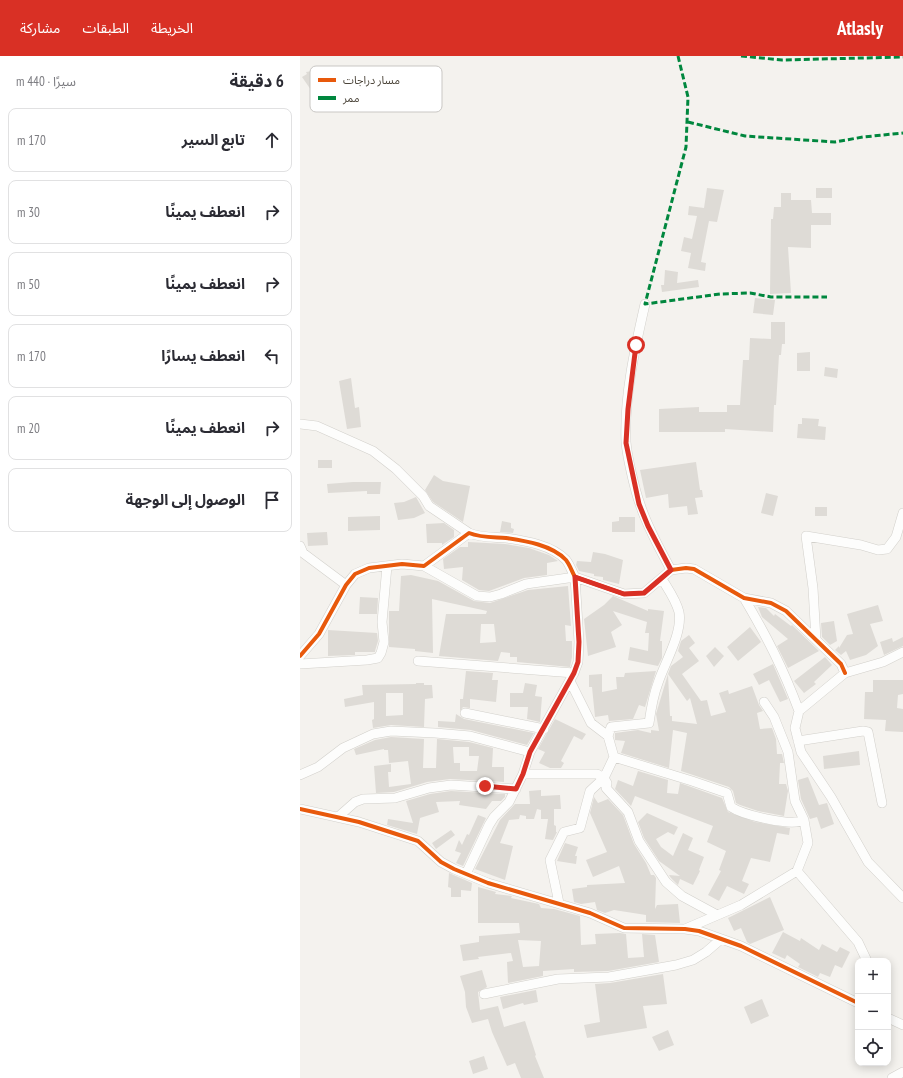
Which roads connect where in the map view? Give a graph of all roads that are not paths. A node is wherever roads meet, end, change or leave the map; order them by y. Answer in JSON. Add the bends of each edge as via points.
{"nodes":[{"id":1,"x":645,"y":304,"type":"dead end"},
{"id":2,"x":300,"y":424,"type":"edge"},
{"id":3,"x":903,"y":512,"type":"edge"},
{"id":4,"x":469,"y":533,"type":"junction"},
{"id":5,"x":300,"y":546,"type":"edge"},
{"id":6,"x":387,"y":566,"type":"junction"},
{"id":7,"x":424,"y":566,"type":"junction"},
{"id":8,"x":671,"y":570,"type":"junction"},
{"id":9,"x":575,"y":577,"type":"junction"},
{"id":10,"x":662,"y":579,"type":"junction"},
{"id":11,"x":346,"y":585,"type":"junction"},
{"id":12,"x":744,"y":598,"type":"junction"},
{"id":13,"x":816,"y":640,"type":"junction"},
{"id":14,"x":903,"y":652,"type":"edge"},
{"id":15,"x":300,"y":656,"type":"edge"},
{"id":16,"x":418,"y":661,"type":"dead end"},
{"id":17,"x":300,"y":664,"type":"edge"},
{"id":18,"x":845,"y":673,"type":"junction"},
{"id":19,"x":572,"y":677,"type":"junction"},
{"id":20,"x":764,"y":702,"type":"dead end"},
{"id":21,"x":799,"y":711,"type":"junction"},
{"id":22,"x":465,"y":713,"type":"dead end"},
{"id":23,"x":544,"y":729,"type":"junction"},
{"id":24,"x":608,"y":736,"type":"junction"},
{"id":25,"x":798,"y":741,"type":"junction"},
{"id":26,"x":530,"y":752,"type":"junction"},
{"id":27,"x":614,"y":757,"type":"junction"},
{"id":28,"x":523,"y":774,"type":"junction"},
{"id":29,"x":300,"y":775,"type":"edge"},
{"id":30,"x":604,"y":778,"type":"junction"},
{"id":31,"x":516,"y":789,"type":"junction"},
{"id":32,"x":882,"y":803,"type":"dead end"},
{"id":33,"x":300,"y":809,"type":"edge"},
{"id":34,"x":338,"y":817,"type":"junction"},
{"id":35,"x":804,"y":820,"type":"junction"},
{"id":36,"x":797,"y":871,"type":"junction"},
{"id":37,"x":466,"y":874,"type":"junction"},
{"id":38,"x":903,"y":898,"type":"edge"},
{"id":39,"x":559,"y":903,"type":"junction"},
{"id":40,"x":717,"y":915,"type":"junction"},
{"id":41,"x":685,"y":929,"type":"junction"},
{"id":42,"x":720,"y":940,"type":"junction"},
{"id":43,"x":866,"y":958,"type":"edge"},
{"id":44,"x":484,"y":994,"type":"dead end"},
{"id":45,"x":855,"y":1002,"type":"edge"},
{"id":46,"x":891,"y":1019,"type":"edge"},
{"id":47,"x":903,"y":1025,"type":"edge"},
{"id":48,"x":903,"y":1072,"type":"edge"},
{"id":49,"x":892,"y":1078,"type":"edge"}],
"edges":[{"from":1,"to":8,"type":"street","via":[[630,386],[626,443],[639,504]]},
{"from":2,"to":4,"type":"street","via":[[317,426],[373,451],[396,469],[429,506]]},
{"from":3,"to":13,"type":"street","via":[[896,537],[887,549],[878,550],[806,536]]},
{"from":4,"to":7,"type":"street"},
{"from":4,"to":9,"type":"street","via":[[508,538],[556,551],[568,561]]},
{"from":5,"to":11,"type":"street","via":[[303,552]]},
{"from":6,"to":7,"type":"street"},
{"from":6,"to":11,"type":"street","via":[[369,568],[355,574]]},
{"from":6,"to":17,"type":"street","via":[[382,622],[384,642],[378,658]]},
{"from":7,"to":9,"type":"street","via":[[477,596],[501,594],[526,584]]},
{"from":8,"to":10,"type":"street"},
{"from":8,"to":12,"type":"street","via":[[694,569]]},
{"from":9,"to":10,"type":"street","via":[[624,594],[644,593]]},
{"from":9,"to":19,"type":"street","via":[[579,642],[578,662]]},
{"from":10,"to":24,"type":"street","via":[[680,614],[674,643],[652,702],[649,723],[610,727]]},
{"from":11,"to":15,"type":"street","via":[[319,634]]},
{"from":12,"to":13,"type":"street","via":[[771,603],[786,611]]},
{"from":12,"to":21,"type":"street","via":[[780,661]]},
{"from":13,"to":18,"type":"street","via":[[841,664]]},
{"from":14,"to":18,"type":"street","via":[[883,662]]},
{"from":16,"to":19,"type":"street"},
{"from":18,"to":21,"type":"street"},
{"from":19,"to":23,"type":"street"},
{"from":19,"to":24,"type":"street","via":[[591,723]]},
{"from":20,"to":35,"type":"street","via":[[774,717],[788,752],[795,801]]},
{"from":21,"to":25,"type":"street","via":[[795,728]]},
{"from":22,"to":23,"type":"street"},
{"from":23,"to":26,"type":"street"},
{"from":24,"to":27,"type":"street"},
{"from":25,"to":32,"type":"street","via":[[868,732]]},
{"from":25,"to":38,"type":"street","via":[[801,752],[831,797],[868,862]]},
{"from":26,"to":28,"type":"street"},
{"from":26,"to":29,"type":"street","via":[[470,736],[391,732],[373,734],[343,748],[318,767]]},
{"from":27,"to":30,"type":"street"},
{"from":27,"to":35,"type":"street","via":[[726,793],[731,807],[744,814],[788,822]]},
{"from":28,"to":30,"type":"street","via":[[597,774]]},
{"from":28,"to":31,"type":"street"},
{"from":30,"to":39,"type":"street","via":[[590,791],[580,828],[564,832],[550,860]]},
{"from":30,"to":40,"type":"street","via":[[606,788],[628,812],[639,840],[666,882],[682,896]]},
{"from":31,"to":34,"type":"street","via":[[451,784],[395,798],[363,799],[355,802]]},
{"from":31,"to":37,"type":"street","via":[[509,802],[489,825]]},
{"from":33,"to":34,"type":"street"},
{"from":34,"to":37,"type":"street","via":[[418,841],[442,862]]},
{"from":35,"to":36,"type":"street","via":[[808,843]]},
{"from":36,"to":40,"type":"street","via":[[741,906]]},
{"from":36,"to":43,"type":"street","via":[[858,942]]},
{"from":37,"to":39,"type":"street","via":[[488,883]]},
{"from":39,"to":41,"type":"street","via":[[624,928]]},
{"from":40,"to":41,"type":"street"},
{"from":41,"to":42,"type":"street","via":[[699,931]]},
{"from":42,"to":44,"type":"street","via":[[693,960],[676,965],[609,977],[558,979]]},
{"from":42,"to":45,"type":"street","via":[[741,946]]},
{"from":46,"to":47,"type":"street"},
{"from":48,"to":49,"type":"street"}]}
